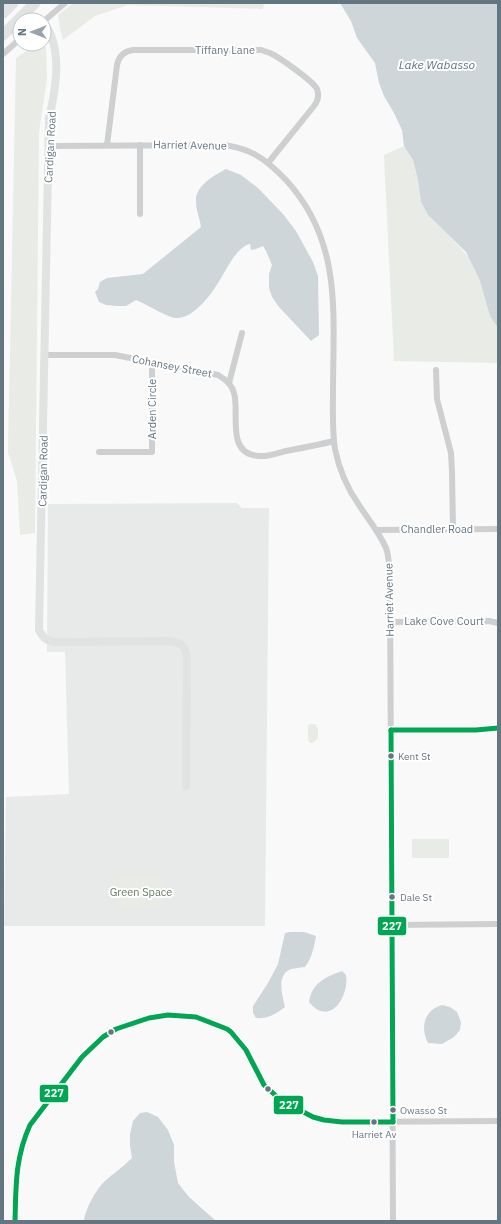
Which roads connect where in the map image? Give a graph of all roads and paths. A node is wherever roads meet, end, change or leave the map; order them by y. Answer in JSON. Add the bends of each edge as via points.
{"nodes":[{"id":1,"x":13,"y":3,"type":"edge"},
{"id":2,"x":36,"y":3,"type":"edge"},
{"id":3,"x":65,"y":3,"type":"edge"},
{"id":4,"x":3,"y":13,"type":"edge"},
{"id":5,"x":52,"y":15,"type":"edge"},
{"id":6,"x":3,"y":35,"type":"edge"},
{"id":7,"x":52,"y":37,"type":"edge"},
{"id":8,"x":12,"y":46,"type":"edge"},
{"id":9,"x":3,"y":54,"type":"edge"},
{"id":10,"x":107,"y":145,"type":"junction"},
{"id":11,"x":140,"y":145,"type":"junction"},
{"id":12,"x":49,"y":146,"type":"junction"},
{"id":13,"x":268,"y":163,"type":"junction"},
{"id":14,"x":140,"y":214,"type":"dead end"},
{"id":15,"x":242,"y":333,"type":"dead end"},
{"id":16,"x":45,"y":355,"type":"junction"},
{"id":17,"x":152,"y":362,"type":"junction"},
{"id":18,"x":436,"y":370,"type":"dead end"},
{"id":19,"x":229,"y":383,"type":"junction"},
{"id":20,"x":334,"y":441,"type":"junction"},
{"id":21,"x":99,"y":452,"type":"dead end"},
{"id":22,"x":452,"y":529,"type":"junction"},
{"id":23,"x":498,"y":529,"type":"edge"},
{"id":24,"x":376,"y":530,"type":"junction"},
{"id":25,"x":390,"y":622,"type":"junction"},
{"id":26,"x":498,"y":623,"type":"edge"},
{"id":27,"x":498,"y":728,"type":"edge"},
{"id":28,"x":391,"y":730,"type":"junction"},
{"id":29,"x":186,"y":786,"type":"dead end"},
{"id":30,"x":498,"y":924,"type":"edge"},
{"id":31,"x":392,"y":925,"type":"junction"},
{"id":32,"x":498,"y":1121,"type":"edge"},
{"id":33,"x":393,"y":1122,"type":"junction"},
{"id":34,"x":15,"y":1221,"type":"edge"},
{"id":35,"x":393,"y":1221,"type":"edge"}],
"edges":[{"from":1,"to":4,"type":"highway"},
{"from":2,"to":6,"type":"highway"},
{"from":3,"to":5,"type":"street"},
{"from":7,"to":12,"type":"street","name":"Cardigan Road","via":[[56,70]]},
{"from":8,"to":9,"type":"street"},
{"from":10,"to":11,"type":"street","name":"Harriet Avenue"},
{"from":10,"to":12,"type":"street","name":"Harriet Avenue"},
{"from":10,"to":13,"type":"street","name":"Tiffany Lane","via":[[117,65],[125,52],[261,50],[280,58],[311,82],[318,96],[314,106]]},
{"from":11,"to":13,"type":"street","name":"Harriet Avenue","via":[[229,145],[250,152]]},
{"from":11,"to":14,"type":"street"},
{"from":12,"to":16,"type":"street","name":"Cardigan Road"},
{"from":13,"to":20,"type":"street","name":"Harriet Avenue","via":[[290,185],[310,214],[328,260],[333,295]]},
{"from":15,"to":19,"type":"street"},
{"from":16,"to":17,"type":"street","name":"Cohansey Street","via":[[115,355]]},
{"from":16,"to":29,"type":"street","name":"Cardigan Road","via":[[39,630],[42,637],[54,642],[167,641],[181,644],[187,660]]},
{"from":17,"to":19,"type":"street","name":"Cohansey Street","via":[[218,376]]},
{"from":17,"to":21,"type":"street","name":"Arden Circle","via":[[152,452]]},
{"from":18,"to":22,"type":"street","via":[[437,399],[451,453]]},
{"from":19,"to":20,"type":"street","via":[[235,399],[237,438],[248,453],[267,456]]},
{"from":20,"to":24,"type":"street","name":"Harriet Avenue","via":[[349,489]]},
{"from":22,"to":23,"type":"street","name":"Chandler Road"},
{"from":22,"to":24,"type":"street","name":"Chandler Road"},
{"from":24,"to":25,"type":"street","name":"Harriet Avenue","via":[[386,550],[388,561]]},
{"from":25,"to":26,"type":"street","name":"Lake Cove Court"},
{"from":25,"to":28,"type":"street","name":"Harriet Avenue"},
{"from":27,"to":28,"type":"street"},
{"from":28,"to":31,"type":"street","name":"Harriet Avenue"},
{"from":30,"to":31,"type":"street"},
{"from":31,"to":33,"type":"street","name":"Harriet Avenue"},
{"from":32,"to":33,"type":"street"},
{"from":33,"to":34,"type":"street","via":[[342,1122],[313,1117],[285,1104],[264,1085],[246,1050],[227,1029],[196,1017],[168,1015],[149,1018],[116,1029],[92,1046],[30,1125],[17,1158]]},
{"from":33,"to":35,"type":"street","name":"Harriet Avenue"}]}
